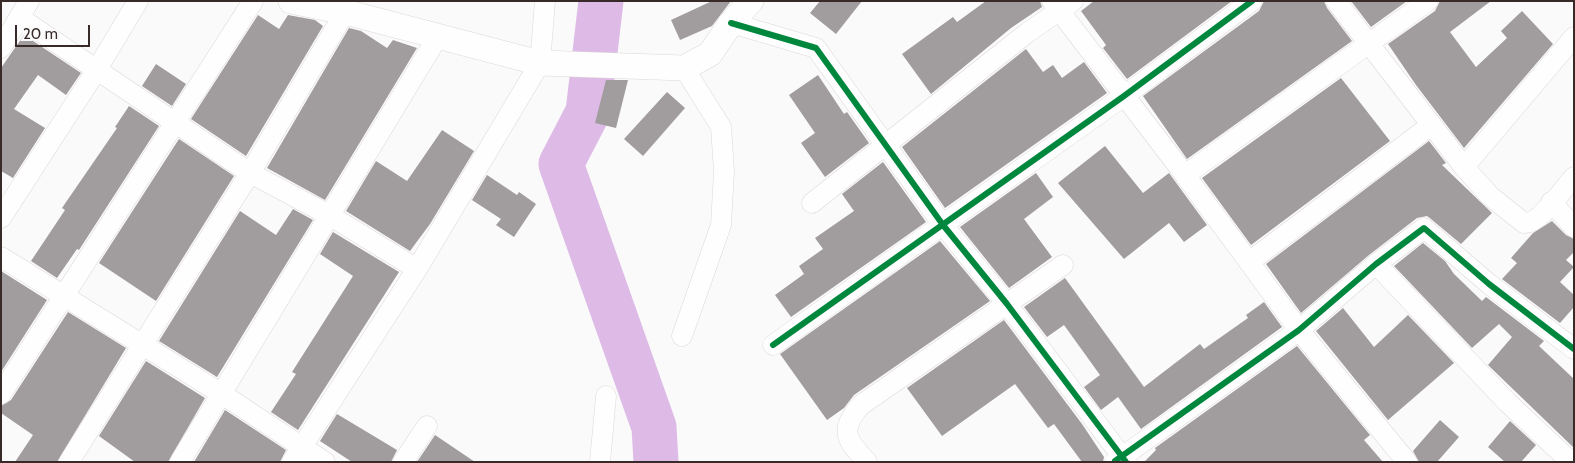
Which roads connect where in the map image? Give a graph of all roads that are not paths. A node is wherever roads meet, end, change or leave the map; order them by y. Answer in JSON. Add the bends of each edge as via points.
{"nodes":[{"id":1,"x":138,"y":1,"type":"edge"},
{"id":2,"x":253,"y":1,"type":"edge"},
{"id":3,"x":291,"y":1,"type":"edge"},
{"id":4,"x":545,"y":1,"type":"edge"},
{"id":5,"x":751,"y":1,"type":"edge"},
{"id":6,"x":1252,"y":1,"type":"edge"},
{"id":7,"x":1336,"y":1,"type":"edge"},
{"id":8,"x":1428,"y":1,"type":"edge"},
{"id":9,"x":1061,"y":5,"type":"edge"},
{"id":10,"x":24,"y":10,"type":"edge"},
{"id":11,"x":345,"y":12,"type":"junction"},
{"id":12,"x":731,"y":23,"type":"junction"},
{"id":13,"x":1574,"y":37,"type":"edge"},
{"id":14,"x":437,"y":38,"type":"junction"},
{"id":15,"x":1369,"y":44,"type":"junction"},
{"id":16,"x":1,"y":48,"type":"edge"},
{"id":17,"x":540,"y":63,"type":"junction"},
{"id":18,"x":684,"y":68,"type":"junction"},
{"id":19,"x":96,"y":71,"type":"junction"},
{"id":20,"x":1124,"y":96,"type":"junction"},
{"id":21,"x":175,"y":121,"type":"junction"},
{"id":22,"x":1430,"y":126,"type":"junction"},
{"id":23,"x":885,"y":146,"type":"junction"},
{"id":24,"x":1464,"y":167,"type":"junction"},
{"id":25,"x":250,"y":173,"type":"junction"},
{"id":26,"x":1185,"y":175,"type":"junction"},
{"id":27,"x":1574,"y":177,"type":"edge"},
{"id":28,"x":812,"y":202,"type":"dead end"},
{"id":29,"x":1552,"y":202,"type":"junction"},
{"id":30,"x":329,"y":215,"type":"junction"},
{"id":31,"x":1,"y":218,"type":"edge"},
{"id":32,"x":943,"y":225,"type":"junction"},
{"id":33,"x":1574,"y":227,"type":"edge"},
{"id":34,"x":1,"y":257,"type":"edge"},
{"id":35,"x":1249,"y":262,"type":"junction"},
{"id":36,"x":1063,"y":264,"type":"dead end"},
{"id":37,"x":1376,"y":264,"type":"junction"},
{"id":38,"x":417,"y":269,"type":"junction"},
{"id":39,"x":64,"y":296,"type":"junction"},
{"id":40,"x":1007,"y":304,"type":"junction"},
{"id":41,"x":1299,"y":330,"type":"junction"},
{"id":42,"x":682,"y":336,"type":"dead end"},
{"id":43,"x":142,"y":345,"type":"junction"},
{"id":44,"x":773,"y":345,"type":"dead end"},
{"id":45,"x":1574,"y":349,"type":"edge"},
{"id":46,"x":1,"y":394,"type":"edge"},
{"id":47,"x":222,"y":394,"type":"junction"},
{"id":48,"x":606,"y":396,"type":"dead end"},
{"id":49,"x":427,"y":426,"type":"dead end"},
{"id":50,"x":297,"y":454,"type":"edge"},
{"id":51,"x":1121,"y":460,"type":"edge"},
{"id":52,"x":69,"y":462,"type":"edge"},
{"id":53,"x":180,"y":462,"type":"edge"},
{"id":54,"x":325,"y":462,"type":"edge"},
{"id":55,"x":404,"y":462,"type":"edge"},
{"id":56,"x":600,"y":462,"type":"edge"},
{"id":57,"x":867,"y":462,"type":"edge"},
{"id":58,"x":1407,"y":462,"type":"edge"},
{"id":59,"x":1571,"y":462,"type":"edge"}],
"edges":[{"from":1,"to":19,"type":"street"},
{"from":2,"to":21,"type":"street"},
{"from":3,"to":11,"type":"street"},
{"from":4,"to":17,"type":"street"},
{"from":5,"to":12,"type":"street"},
{"from":6,"to":20,"type":"street"},
{"from":7,"to":15,"type":"street"},
{"from":8,"to":15,"type":"street"},
{"from":9,"to":20,"type":"street"},
{"from":9,"to":23,"type":"street"},
{"from":10,"to":16,"type":"street"},
{"from":10,"to":19,"type":"street"},
{"from":11,"to":14,"type":"street"},
{"from":11,"to":25,"type":"street"},
{"from":12,"to":18,"type":"street","via":[[710,54]]},
{"from":12,"to":23,"type":"street","via":[[816,48]]},
{"from":13,"to":24,"type":"street"},
{"from":14,"to":17,"type":"street"},
{"from":14,"to":30,"type":"street"},
{"from":15,"to":22,"type":"street"},
{"from":15,"to":26,"type":"street"},
{"from":17,"to":18,"type":"street"},
{"from":17,"to":38,"type":"street"},
{"from":18,"to":42,"type":"street","via":[[721,127],[724,171],[721,225]]},
{"from":19,"to":21,"type":"street"},
{"from":19,"to":31,"type":"street"},
{"from":20,"to":26,"type":"street"},
{"from":20,"to":32,"type":"street"},
{"from":21,"to":25,"type":"street"},
{"from":21,"to":39,"type":"street"},
{"from":22,"to":24,"type":"street"},
{"from":22,"to":35,"type":"street"},
{"from":23,"to":28,"type":"street"},
{"from":23,"to":32,"type":"street"},
{"from":24,"to":29,"type":"street","via":[[1490,196],[1524,223],[1538,219]]},
{"from":25,"to":30,"type":"street"},
{"from":25,"to":43,"type":"street"},
{"from":26,"to":35,"type":"street"},
{"from":27,"to":29,"type":"street"},
{"from":29,"to":33,"type":"street"},
{"from":30,"to":38,"type":"street"},
{"from":30,"to":47,"type":"street"},
{"from":32,"to":40,"type":"street"},
{"from":32,"to":44,"type":"street"},
{"from":34,"to":39,"type":"street"},
{"from":35,"to":41,"type":"street"},
{"from":36,"to":40,"type":"street"},
{"from":37,"to":41,"type":"street"},
{"from":37,"to":45,"type":"street","via":[[1424,228],[1489,284]]},
{"from":37,"to":59,"type":"street","via":[[1507,402]]},
{"from":38,"to":50,"type":"street"},
{"from":39,"to":43,"type":"street"},
{"from":39,"to":46,"type":"street"},
{"from":40,"to":51,"type":"street"},
{"from":40,"to":57,"type":"street","via":[[860,405],[851,415],[846,428],[849,443]]},
{"from":41,"to":51,"type":"street"},
{"from":41,"to":58,"type":"street"},
{"from":43,"to":47,"type":"street"},
{"from":43,"to":52,"type":"street"},
{"from":47,"to":50,"type":"street"},
{"from":47,"to":53,"type":"street"},
{"from":48,"to":56,"type":"street"},
{"from":49,"to":55,"type":"street"},
{"from":50,"to":54,"type":"street"}]}
